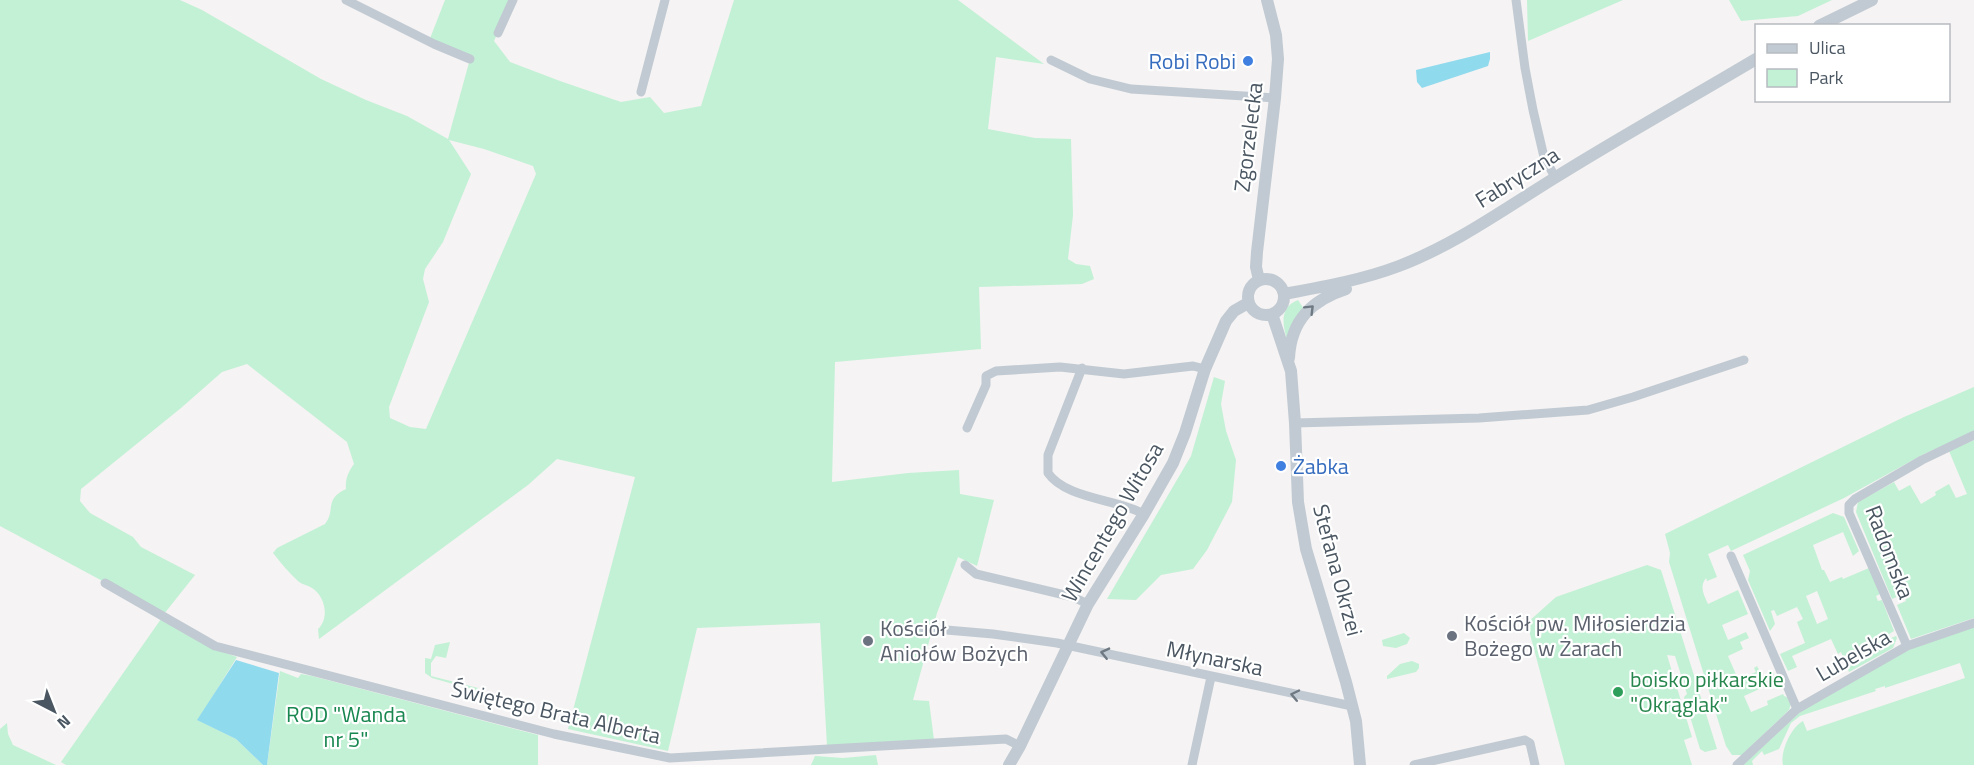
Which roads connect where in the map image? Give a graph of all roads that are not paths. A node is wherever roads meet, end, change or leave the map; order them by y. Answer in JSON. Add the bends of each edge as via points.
{"nodes":[{"id":1,"x":345,"y":0,"type":"edge"},
{"id":2,"x":373,"y":0,"type":"edge"},
{"id":3,"x":513,"y":0,"type":"edge"},
{"id":4,"x":664,"y":0,"type":"edge"},
{"id":5,"x":1267,"y":0,"type":"edge"},
{"id":6,"x":1516,"y":0,"type":"edge"},
{"id":7,"x":1872,"y":0,"type":"edge"},
{"id":8,"x":368,"y":11,"type":"junction"},
{"id":9,"x":1823,"y":24,"type":"edge"},
{"id":10,"x":498,"y":33,"type":"dead end"},
{"id":11,"x":470,"y":59,"type":"dead end"},
{"id":12,"x":1051,"y":60,"type":"dead end"},
{"id":13,"x":1755,"y":60,"type":"edge"},
{"id":14,"x":641,"y":92,"type":"dead end"},
{"id":15,"x":1275,"y":98,"type":"junction"},
{"id":16,"x":1556,"y":177,"type":"junction"},
{"id":17,"x":1371,"y":275,"type":"junction"},
{"id":18,"x":1259,"y":280,"type":"junction"},
{"id":19,"x":1284,"y":294,"type":"junction"},
{"id":20,"x":1248,"y":303,"type":"junction"},
{"id":21,"x":1272,"y":314,"type":"junction"},
{"id":22,"x":1744,"y":360,"type":"dead end"},
{"id":23,"x":1289,"y":362,"type":"junction"},
{"id":24,"x":1082,"y":368,"type":"junction"},
{"id":25,"x":1205,"y":369,"type":"junction"},
{"id":26,"x":1295,"y":423,"type":"junction"},
{"id":27,"x":967,"y":428,"type":"dead end"},
{"id":28,"x":1974,"y":435,"type":"edge"},
{"id":29,"x":1144,"y":514,"type":"junction"},
{"id":30,"x":1731,"y":556,"type":"dead end"},
{"id":31,"x":965,"y":565,"type":"dead end"},
{"id":32,"x":105,"y":583,"type":"dead end"},
{"id":33,"x":1088,"y":604,"type":"junction"},
{"id":34,"x":1974,"y":623,"type":"edge"},
{"id":35,"x":923,"y":628,"type":"dead end"},
{"id":36,"x":1070,"y":645,"type":"junction"},
{"id":37,"x":1907,"y":646,"type":"junction"},
{"id":38,"x":1212,"y":677,"type":"junction"},
{"id":39,"x":1352,"y":706,"type":"junction"},
{"id":40,"x":1797,"y":709,"type":"junction"},
{"id":41,"x":1020,"y":746,"type":"junction"},
{"id":42,"x":1009,"y":765,"type":"edge"},
{"id":43,"x":1192,"y":765,"type":"edge"},
{"id":44,"x":1360,"y":765,"type":"edge"},
{"id":45,"x":1414,"y":765,"type":"edge"},
{"id":46,"x":1535,"y":765,"type":"edge"},
{"id":47,"x":1737,"y":765,"type":"edge"}],
"edges":[{"from":1,"to":8,"type":"street"},
{"from":2,"to":8,"type":"street"},
{"from":3,"to":10,"type":"street"},
{"from":4,"to":14,"type":"street"},
{"from":5,"to":15,"type":"street","name":"Zgorzelecka","via":[[1276,35]]},
{"from":6,"to":16,"type":"street","via":[[1533,110],[1544,157]]},
{"from":7,"to":9,"type":"street"},
{"from":8,"to":11,"type":"street"},
{"from":12,"to":15,"type":"street","via":[[1090,79],[1131,89]]},
{"from":13,"to":16,"type":"street","name":"Fabryczna"},
{"from":15,"to":18,"type":"street","name":"Zgorzelecka","via":[[1259,224]]},
{"from":16,"to":17,"type":"street","name":"Fabryczna","via":[[1452,241]]},
{"from":17,"to":19,"type":"street","name":"Fabryczna"},
{"from":23,"to":17,"type":"street","one_way":true,"via":[[1294,333],[1303,315],[1329,295],[1357,285]]},
{"from":18,"to":19,"type":"street","via":[[1275,281]]},
{"from":18,"to":20,"type":"street","via":[[1248,291]]},
{"from":19,"to":21,"type":"street","via":[[1281,306]]},
{"from":20,"to":21,"type":"street","via":[[1261,315]]},
{"from":20,"to":25,"type":"street","name":"Wincentego Witosa","via":[[1226,321]]},
{"from":21,"to":23,"type":"street","name":"Stefana Okrzei"},
{"from":22,"to":26,"type":"street","via":[[1588,410],[1479,418]]},
{"from":23,"to":26,"type":"street","name":"Stefana Okrzei"},
{"from":24,"to":25,"type":"street","via":[[1124,374],[1193,366]]},
{"from":24,"to":27,"type":"street","via":[[996,371],[986,376],[986,386]]},
{"from":24,"to":29,"type":"street","via":[[1048,455],[1048,473],[1058,484]]},
{"from":25,"to":29,"type":"street","name":"Wincentego Witosa","via":[[1173,463]]},
{"from":26,"to":39,"type":"street","name":"Stefana Okrzei","via":[[1298,502],[1306,549]]},
{"from":28,"to":37,"type":"street","name":"Radomska","via":[[1921,461],[1849,506]]},
{"from":29,"to":33,"type":"street","name":"Wincentego Witosa"},
{"from":30,"to":40,"type":"street"},
{"from":31,"to":33,"type":"street","via":[[976,574]]},
{"from":32,"to":41,"type":"street","name":"Świętego Brata Alberta","via":[[215,646],[554,734],[670,758],[1006,739]]},
{"from":33,"to":36,"type":"street","name":"Wincentego Witosa"},
{"from":34,"to":37,"type":"street","name":"Lubelska"},
{"from":35,"to":36,"type":"street","name":"Młynarska"},
{"from":38,"to":36,"type":"street","name":"Młynarska","one_way":true},
{"from":36,"to":41,"type":"street","name":"Wincentego Witosa"},
{"from":37,"to":40,"type":"street","name":"Lubelska"},
{"from":39,"to":38,"type":"street","name":"Młynarska","one_way":true},
{"from":38,"to":43,"type":"street"},
{"from":39,"to":44,"type":"street","name":"Stefana Okrzei"},
{"from":40,"to":47,"type":"street","name":"Lubelska"},
{"from":41,"to":42,"type":"street","name":"Wincentego Witosa"},
{"from":45,"to":46,"type":"street","via":[[1525,740],[1530,743]]}]}
